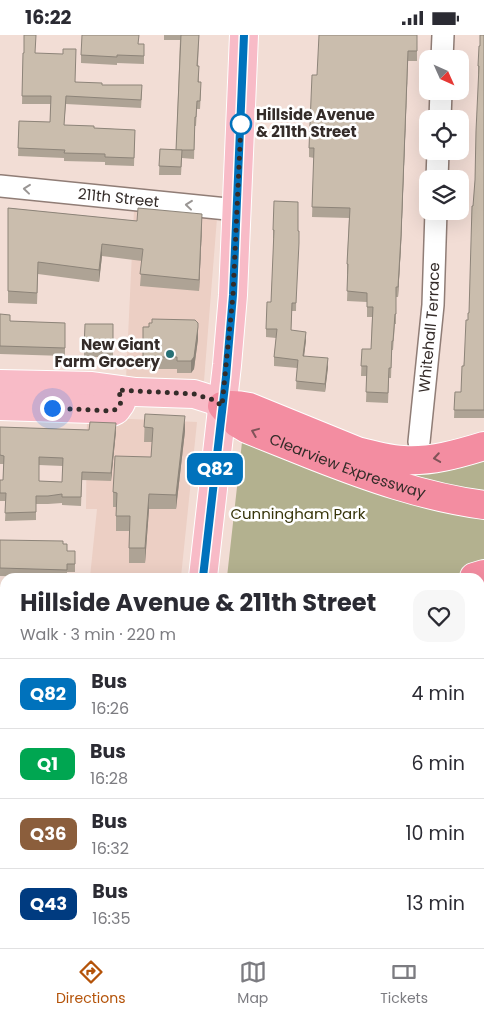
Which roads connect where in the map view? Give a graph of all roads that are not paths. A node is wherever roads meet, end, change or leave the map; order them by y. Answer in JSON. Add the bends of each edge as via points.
{"nodes":[{"id":1,"x":244,"y":35,"type":"edge"},
{"id":2,"x":443,"y":35,"type":"edge"},
{"id":3,"x":442,"y":50,"type":"edge"},
{"id":4,"x":0,"y":186,"type":"edge"},
{"id":5,"x":237,"y":210,"type":"junction"},
{"id":6,"x":436,"y":220,"type":"edge"},
{"id":7,"x":5,"y":395,"type":"edge"},
{"id":8,"x":222,"y":406,"type":"junction"},
{"id":9,"x":419,"y":442,"type":"dead end"},
{"id":10,"x":484,"y":446,"type":"edge"},
{"id":11,"x":484,"y":505,"type":"edge"},
{"id":12,"x":203,"y":573,"type":"edge"}],
"edges":[{"from":1,"to":5,"type":"main road"},
{"from":2,"to":3,"type":"street"},
{"from":5,"to":4,"type":"street","name":"211th Street","one_way":true},
{"from":5,"to":8,"type":"main road","via":[[232,313]]},
{"from":6,"to":9,"type":"street","name":"Whitehall Terrace","via":[[433,305]]},
{"from":7,"to":8,"type":"main road","via":[[92,386],[194,394]]},
{"from":10,"to":8,"type":"highway","one_way":true,"via":[[436,458],[391,459],[357,451],[249,407]]},
{"from":11,"to":8,"type":"highway","name":"Clearview Expressway","one_way":true,"via":[[412,490],[335,464],[247,429]]},
{"from":8,"to":12,"type":"main road"}]}
